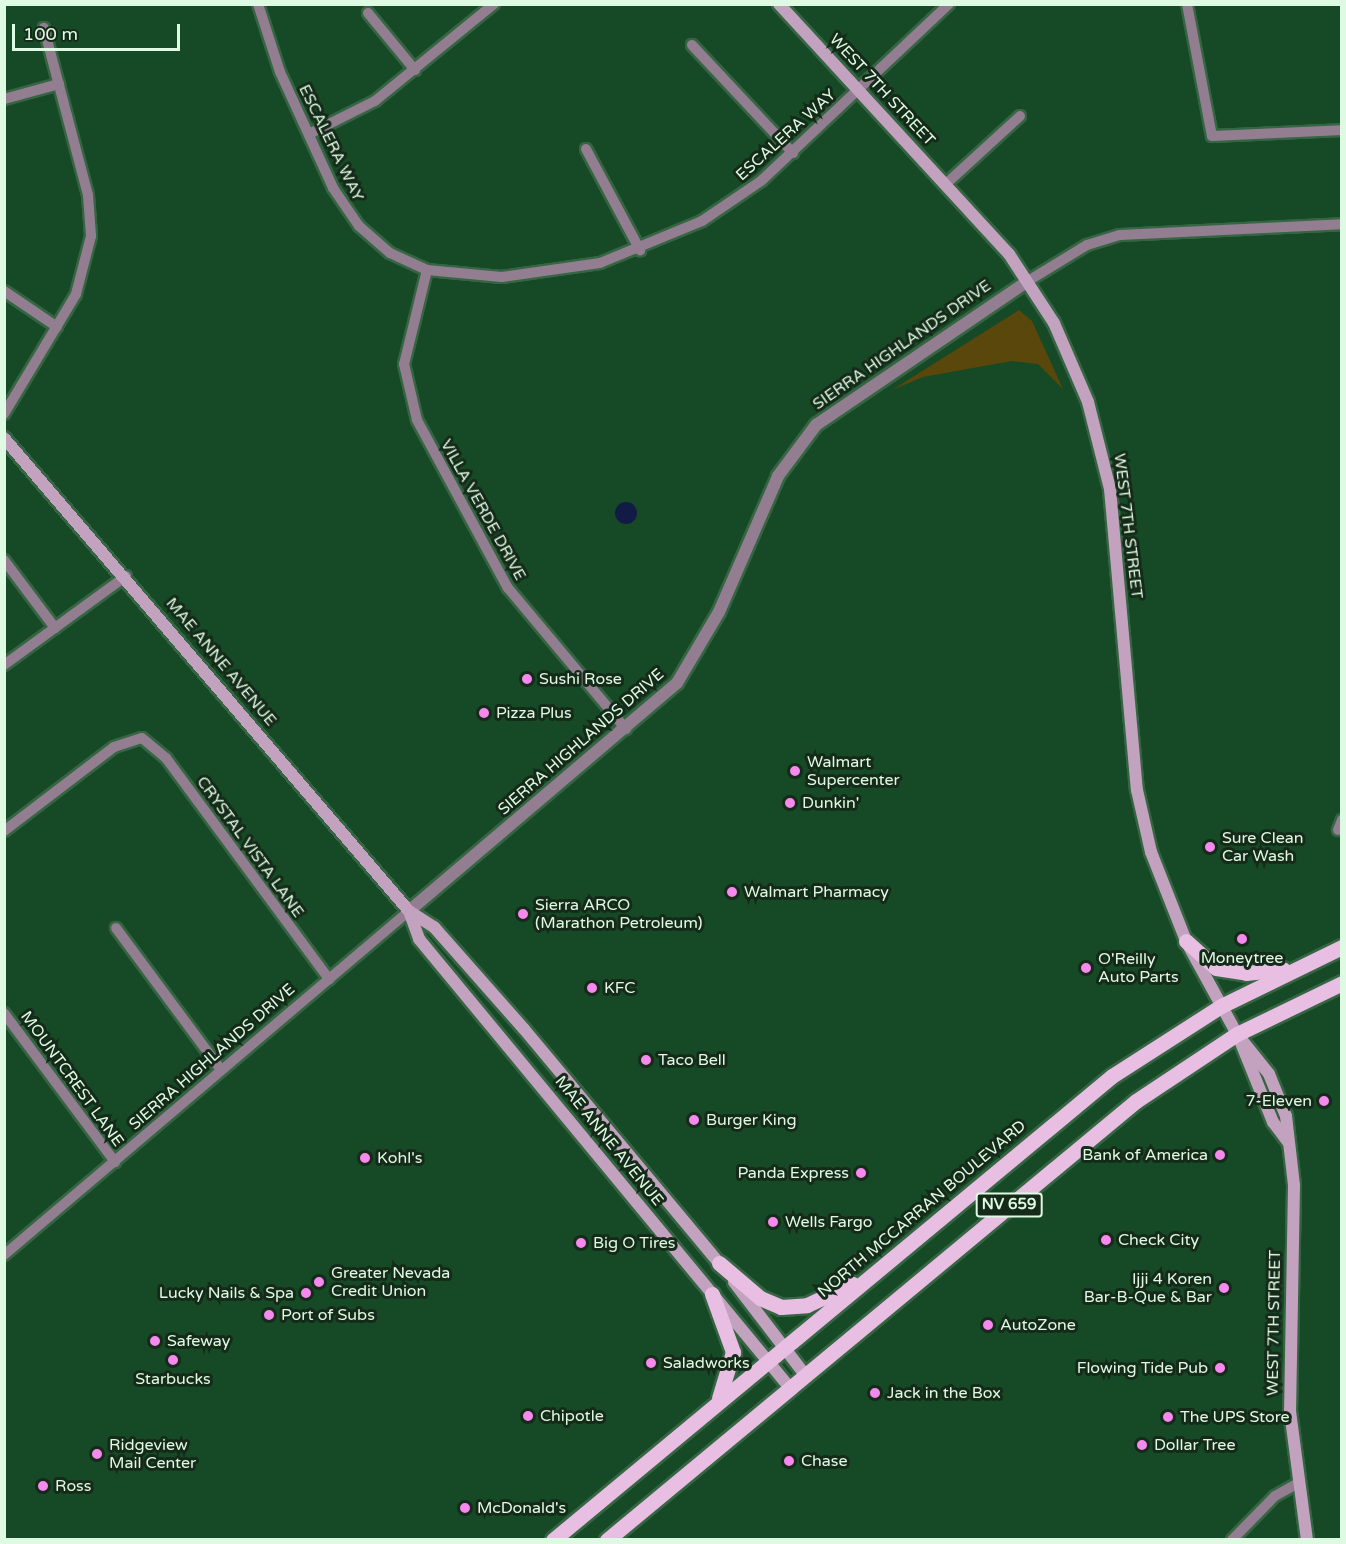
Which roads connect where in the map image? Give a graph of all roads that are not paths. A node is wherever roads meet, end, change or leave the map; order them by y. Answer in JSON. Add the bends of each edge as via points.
{"nodes":[{"id":1,"x":258,"y":4,"type":"edge"},
{"id":2,"x":494,"y":4,"type":"edge"},
{"id":3,"x":779,"y":4,"type":"edge"},
{"id":4,"x":949,"y":4,"type":"edge"},
{"id":5,"x":1187,"y":4,"type":"edge"},
{"id":6,"x":368,"y":13,"type":"dead end"},
{"id":7,"x":44,"y":28,"type":"dead end"},
{"id":8,"x":692,"y":45,"type":"dead end"},
{"id":9,"x":415,"y":70,"type":"junction"},
{"id":10,"x":59,"y":84,"type":"junction"},
{"id":11,"x":858,"y":88,"type":"junction"},
{"id":12,"x":4,"y":99,"type":"edge"},
{"id":13,"x":1020,"y":116,"type":"dead end"},
{"id":14,"x":1341,"y":130,"type":"edge"},
{"id":15,"x":309,"y":134,"type":"junction"},
{"id":16,"x":586,"y":149,"type":"dead end"},
{"id":17,"x":793,"y":153,"type":"junction"},
{"id":18,"x":946,"y":183,"type":"junction"},
{"id":19,"x":1341,"y":224,"type":"edge"},
{"id":20,"x":640,"y":250,"type":"junction"},
{"id":21,"x":427,"y":270,"type":"junction"},
{"id":22,"x":1028,"y":281,"type":"junction"},
{"id":23,"x":4,"y":291,"type":"edge"},
{"id":24,"x":57,"y":327,"type":"junction"},
{"id":25,"x":4,"y":414,"type":"edge"},
{"id":26,"x":4,"y":438,"type":"edge"},
{"id":27,"x":4,"y":560,"type":"edge"},
{"id":28,"x":126,"y":576,"type":"junction"},
{"id":29,"x":55,"y":627,"type":"junction"},
{"id":30,"x":4,"y":665,"type":"edge"},
{"id":31,"x":627,"y":729,"type":"junction"},
{"id":32,"x":4,"y":831,"type":"edge"},
{"id":33,"x":409,"y":911,"type":"junction"},
{"id":34,"x":116,"y":928,"type":"dead end"},
{"id":35,"x":1186,"y":940,"type":"junction"},
{"id":36,"x":1341,"y":947,"type":"edge"},
{"id":37,"x":1295,"y":967,"type":"junction"},
{"id":38,"x":328,"y":979,"type":"junction"},
{"id":39,"x":1341,"y":983,"type":"edge"},
{"id":40,"x":1221,"y":1006,"type":"junction"},
{"id":41,"x":7,"y":1021,"type":"edge"},
{"id":42,"x":1238,"y":1034,"type":"junction"},
{"id":43,"x":221,"y":1071,"type":"junction"},
{"id":44,"x":115,"y":1162,"type":"junction"},
{"id":45,"x":4,"y":1255,"type":"edge"},
{"id":46,"x":719,"y":1263,"type":"junction"},
{"id":47,"x":871,"y":1275,"type":"junction"},
{"id":48,"x":712,"y":1294,"type":"junction"},
{"id":49,"x":786,"y":1346,"type":"junction"},
{"id":50,"x":768,"y":1361,"type":"junction"},
{"id":51,"x":805,"y":1375,"type":"junction"},
{"id":52,"x":790,"y":1388,"type":"junction"},
{"id":53,"x":693,"y":1423,"type":"junction"},
{"id":54,"x":1298,"y":1483,"type":"junction"},
{"id":55,"x":553,"y":1539,"type":"edge"},
{"id":56,"x":607,"y":1539,"type":"edge"},
{"id":57,"x":1232,"y":1539,"type":"edge"},
{"id":58,"x":1307,"y":1539,"type":"edge"}],
"edges":[{"from":1,"to":15,"type":"street","name":"ESCALERA WAY"},
{"from":2,"to":9,"type":"street"},
{"from":3,"to":11,"type":"main road","name":"WEST 7TH STREET"},
{"from":4,"to":11,"type":"street","name":"ESCALERA WAY"},
{"from":5,"to":14,"type":"street","via":[[1212,136]]},
{"from":6,"to":9,"type":"street"},
{"from":7,"to":10,"type":"street"},
{"from":8,"to":17,"type":"street"},
{"from":9,"to":15,"type":"street","via":[[375,101]]},
{"from":10,"to":12,"type":"street"},
{"from":10,"to":24,"type":"street","via":[[88,195],[91,236],[84,274]]},
{"from":11,"to":17,"type":"street","name":"ESCALERA WAY"},
{"from":11,"to":18,"type":"main road","name":"WEST 7TH STREET"},
{"from":13,"to":18,"type":"street"},
{"from":15,"to":21,"type":"street","name":"ESCALERA WAY","via":[[359,226],[390,252]]},
{"from":16,"to":20,"type":"street"},
{"from":17,"to":20,"type":"street","name":"ESCALERA WAY","via":[[733,202]]},
{"from":18,"to":22,"type":"main road","name":"WEST 7TH STREET"},
{"from":19,"to":22,"type":"street","name":"SIERRA HIGHLANDS DRIVE","via":[[1120,235],[1087,245]]},
{"from":20,"to":21,"type":"street","name":"ESCALERA WAY","via":[[534,275],[467,277]]},
{"from":21,"to":31,"type":"street","name":"VILLA VERDE DRIVE","via":[[404,364],[417,420],[499,575]]},
{"from":22,"to":31,"type":"street","name":"SIERRA HIGHLANDS DRIVE","via":[[816,425],[778,476],[692,661]]},
{"from":22,"to":35,"type":"main road","name":"WEST 7TH STREET","via":[[1071,357],[1105,463],[1141,813]]},
{"from":23,"to":24,"type":"street"},
{"from":24,"to":25,"type":"street"},
{"from":26,"to":28,"type":"main road","name":"MAE ANNE AVENUE"},
{"from":27,"to":29,"type":"street"},
{"from":28,"to":29,"type":"street"},
{"from":28,"to":33,"type":"main road","name":"MAE ANNE AVENUE"},
{"from":29,"to":30,"type":"street"},
{"from":31,"to":33,"type":"street","name":"SIERRA HIGHLANDS DRIVE"},
{"from":32,"to":38,"type":"street","name":"CRYSTAL VISTA LANE","via":[[114,747],[142,738],[166,758]]},
{"from":33,"to":38,"type":"street","name":"SIERRA HIGHLANDS DRIVE"},
{"from":33,"to":46,"type":"main road","name":"MAE ANNE AVENUE","via":[[434,927],[524,1029]]},
{"from":33,"to":48,"type":"main road","name":"MAE ANNE AVENUE","via":[[419,939]]},
{"from":34,"to":43,"type":"street"},
{"from":35,"to":37,"type":"main road","via":[[1200,958],[1229,972]]},
{"from":35,"to":40,"type":"main road","name":"WEST 7TH STREET"},
{"from":36,"to":37,"type":"main road","name":"NORTH MCCARRAN BOULEVARD","number":"NV 659"},
{"from":37,"to":40,"type":"main road","name":"NORTH MCCARRAN BOULEVARD","number":"NV 659"},
{"from":38,"to":43,"type":"street","name":"SIERRA HIGHLANDS DRIVE"},
{"from":39,"to":42,"type":"main road","number":"NV 659"},
{"from":40,"to":42,"type":"main road","name":"WEST 7TH STREET"},
{"from":40,"to":47,"type":"main road","name":"NORTH MCCARRAN BOULEVARD","number":"NV 659","via":[[1112,1076]]},
{"from":41,"to":44,"type":"street","name":"MOUNTCREST LANE"},
{"from":42,"to":51,"type":"main road","number":"NV 659","via":[[1104,1126]]},
{"from":42,"to":54,"type":"main road","name":"WEST 7TH STREET","via":[[1269,1074],[1286,1116],[1294,1185],[1288,1365]]},
{"from":43,"to":44,"type":"street","name":"SIERRA HIGHLANDS DRIVE"},
{"from":44,"to":45,"type":"street","name":"SIERRA HIGHLANDS DRIVE"},
{"from":46,"to":47,"type":"main road","via":[[760,1299],[788,1308]]},
{"from":46,"to":49,"type":"main road","name":"MAE ANNE AVENUE"},
{"from":47,"to":49,"type":"main road","name":"NORTH MCCARRAN BOULEVARD","number":"NV 659"},
{"from":48,"to":50,"type":"main road","name":"MAE ANNE AVENUE"},
{"from":48,"to":53,"type":"main road","via":[[730,1336],[733,1365],[715,1404]]},
{"from":49,"to":50,"type":"main road","name":"NORTH MCCARRAN BOULEVARD","number":"NV 659"},
{"from":49,"to":51,"type":"main road","name":"MAE ANNE AVENUE"},
{"from":50,"to":52,"type":"main road","name":"MAE ANNE AVENUE"},
{"from":50,"to":53,"type":"main road","name":"NORTH MCCARRAN BOULEVARD","number":"NV 659"},
{"from":51,"to":52,"type":"main road","number":"NV 659"},
{"from":52,"to":56,"type":"main road","number":"NV 659"},
{"from":53,"to":55,"type":"main road","name":"NORTH MCCARRAN BOULEVARD","number":"NV 659"},
{"from":54,"to":57,"type":"street","via":[[1275,1496]]},
{"from":54,"to":58,"type":"main road","name":"WEST 7TH STREET"}]}
